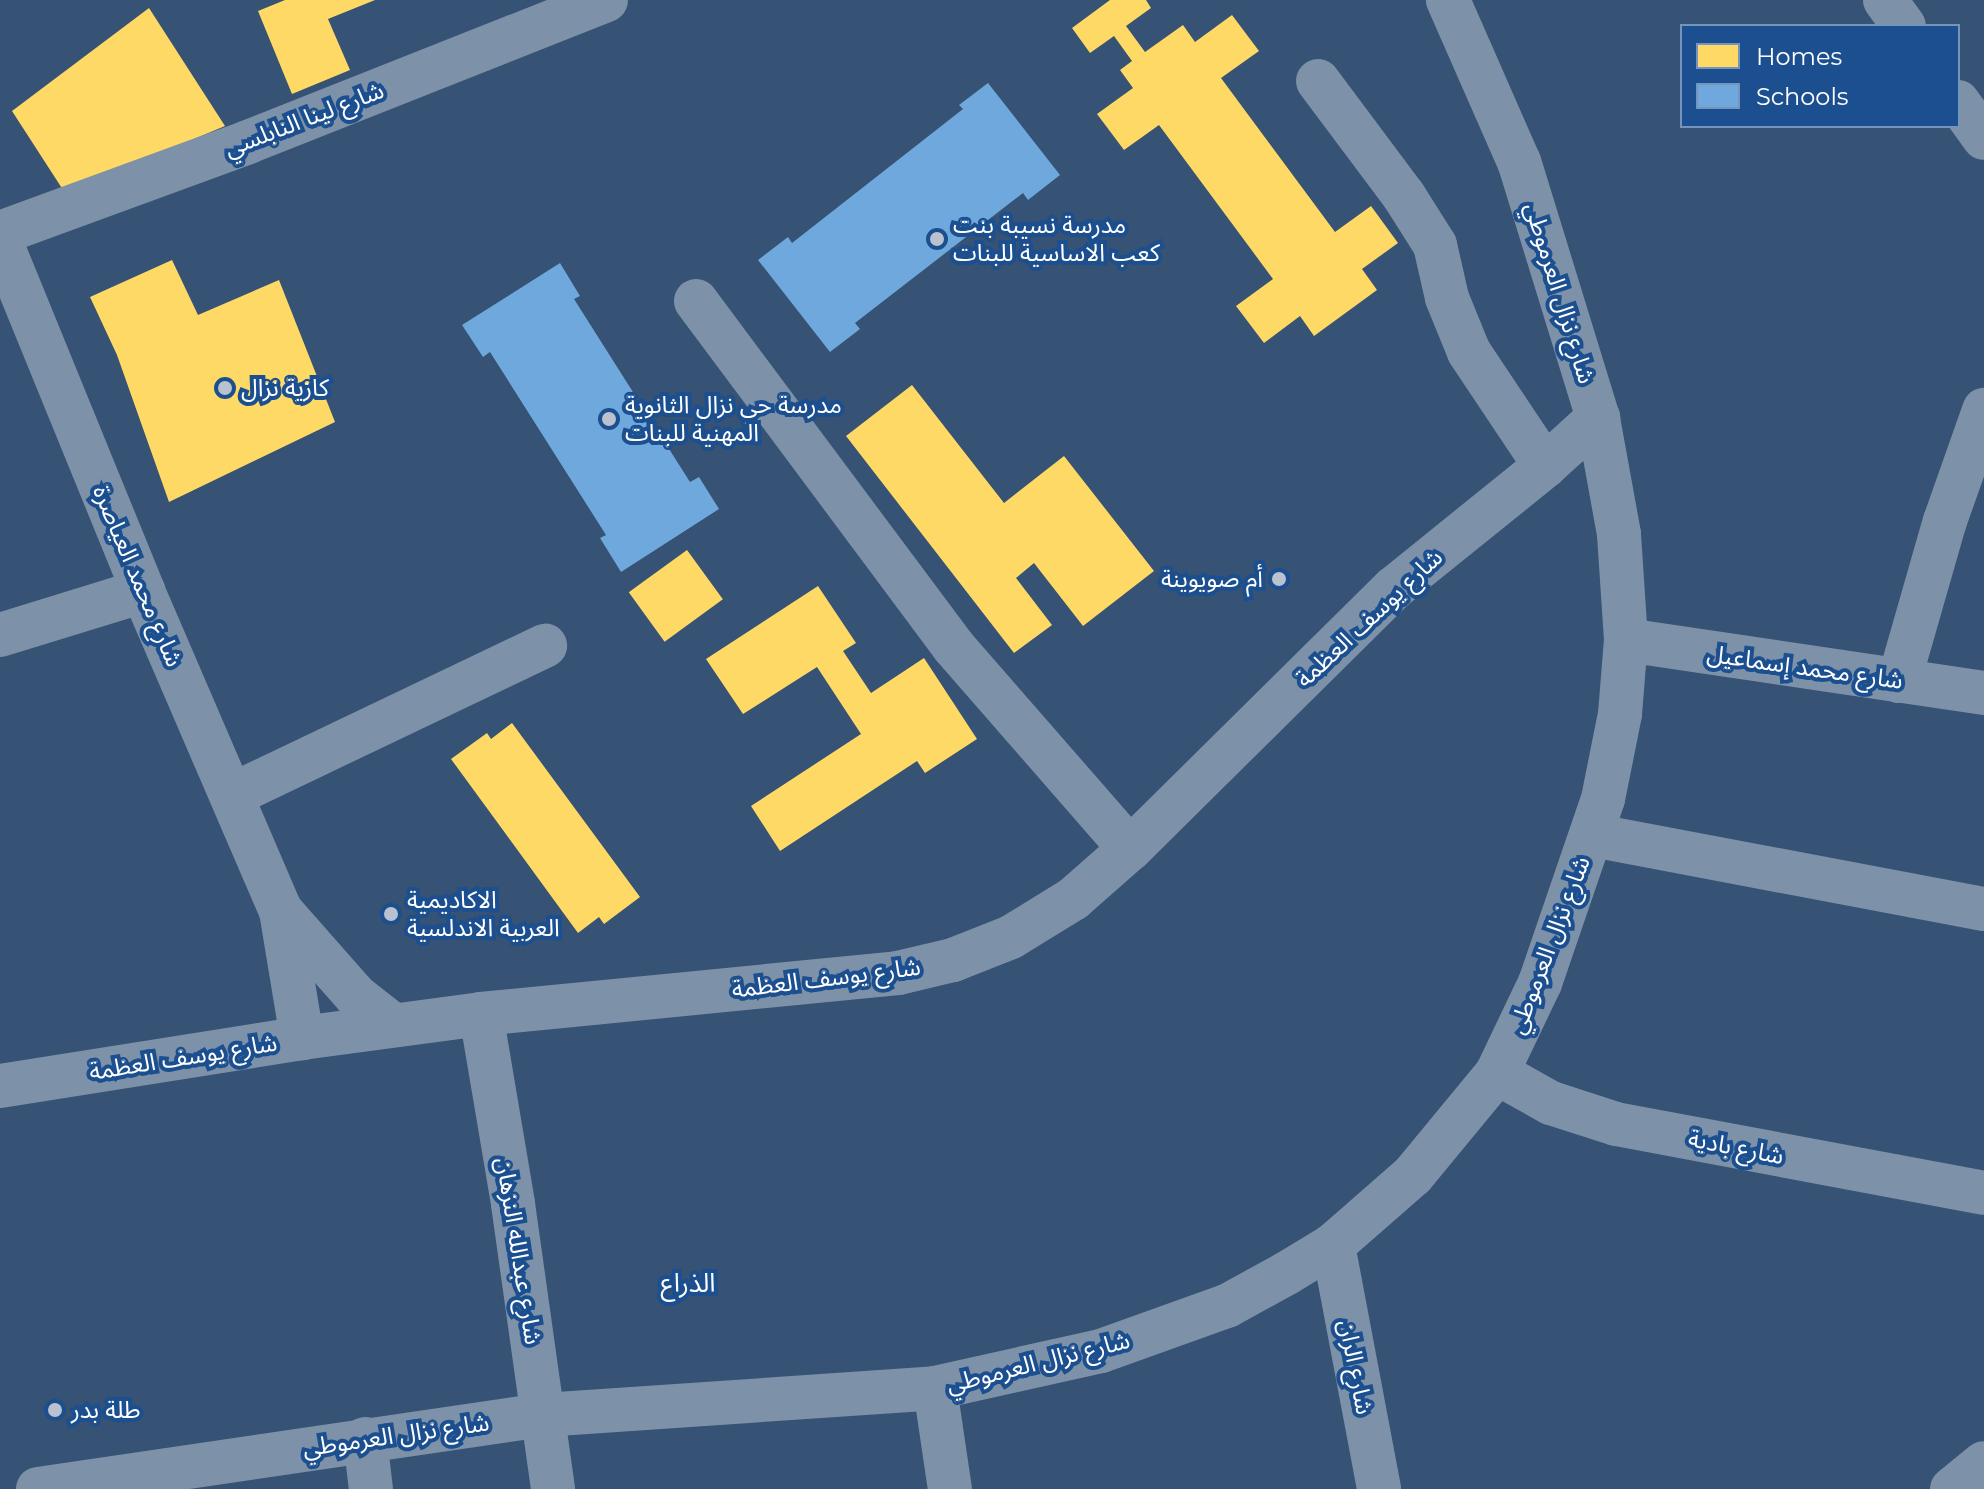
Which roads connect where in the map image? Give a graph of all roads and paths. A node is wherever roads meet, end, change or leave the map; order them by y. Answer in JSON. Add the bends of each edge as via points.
{"nodes":[{"id":1,"x":606,"y":0,"type":"edge"},
{"id":2,"x":1448,"y":0,"type":"edge"},
{"id":3,"x":1885,"y":0,"type":"edge"},
{"id":4,"x":1903,"y":24,"type":"edge"},
{"id":5,"x":1318,"y":81,"type":"dead end"},
{"id":6,"x":1960,"y":105,"type":"edge"},
{"id":7,"x":1984,"y":138,"type":"edge"},
{"id":8,"x":0,"y":233,"type":"edge"},
{"id":9,"x":0,"y":240,"type":"edge"},
{"id":10,"x":696,"y":301,"type":"dead end"},
{"id":11,"x":1984,"y":410,"type":"edge"},
{"id":12,"x":1598,"y":418,"type":"junction"},
{"id":13,"x":1545,"y":466,"type":"junction"},
{"id":14,"x":143,"y":591,"type":"junction"},
{"id":15,"x":0,"y":635,"type":"edge"},
{"id":16,"x":1626,"y":640,"type":"junction"},
{"id":17,"x":545,"y":646,"type":"dead end"},
{"id":18,"x":1899,"y":681,"type":"junction"},
{"id":19,"x":1984,"y":693,"type":"edge"},
{"id":20,"x":232,"y":795,"type":"junction"},
{"id":21,"x":1592,"y":835,"type":"junction"},
{"id":22,"x":1130,"y":849,"type":"junction"},
{"id":23,"x":1984,"y":909,"type":"edge"},
{"id":24,"x":281,"y":911,"type":"junction"},
{"id":25,"x":481,"y":1014,"type":"junction"},
{"id":26,"x":393,"y":1025,"type":"junction"},
{"id":27,"x":302,"y":1038,"type":"junction"},
{"id":28,"x":1497,"y":1073,"type":"junction"},
{"id":29,"x":0,"y":1086,"type":"edge"},
{"id":30,"x":1984,"y":1193,"type":"edge"},
{"id":31,"x":1333,"y":1245,"type":"junction"},
{"id":32,"x":935,"y":1388,"type":"junction"},
{"id":33,"x":543,"y":1415,"type":"junction"},
{"id":34,"x":365,"y":1439,"type":"junction"},
{"id":35,"x":1984,"y":1463,"type":"edge"},
{"id":36,"x":38,"y":1489,"type":"edge"},
{"id":37,"x":371,"y":1489,"type":"edge"},
{"id":38,"x":553,"y":1489,"type":"edge"},
{"id":39,"x":950,"y":1489,"type":"edge"},
{"id":40,"x":1379,"y":1489,"type":"edge"},
{"id":41,"x":1952,"y":1489,"type":"edge"}],
"edges":[{"from":1,"to":8,"type":"street","name":"شارع لينا النابلسي","via":[[248,142]]},
{"from":2,"to":12,"type":"street","name":"شارع نزال العرموطي","via":[[1519,162]]},
{"from":3,"to":4,"type":"street"},
{"from":5,"to":13,"type":"street","via":[[1435,245],[1447,298],[1469,352]]},
{"from":6,"to":7,"type":"street"},
{"from":9,"to":14,"type":"street","name":"شارع محمد العياصرة"},
{"from":10,"to":22,"type":"street","via":[[953,646]]},
{"from":11,"to":18,"type":"street"},
{"from":12,"to":13,"type":"street","name":"شارع يوسف العظمة"},
{"from":12,"to":16,"type":"street","name":"شارع نزال العرموطي","via":[[1619,534]]},
{"from":13,"to":22,"type":"street","name":"شارع يوسف العظمة","via":[[1394,588]]},
{"from":14,"to":15,"type":"street"},
{"from":14,"to":20,"type":"street","name":"شارع محمد العياصرة"},
{"from":16,"to":18,"type":"street","name":"شارع محمد إسماعيل"},
{"from":16,"to":21,"type":"street","name":"شارع نزال العرموطي","via":[[1620,714]]},
{"from":17,"to":20,"type":"street"},
{"from":18,"to":19,"type":"street","name":"شارع محمد إسماعيل"},
{"from":20,"to":24,"type":"street","name":"شارع محمد العياصرة"},
{"from":21,"to":23,"type":"street"},
{"from":21,"to":28,"type":"street","name":"شارع نزال العرموطي","via":[[1540,983]]},
{"from":22,"to":25,"type":"street","name":"شارع يوسف العظمة","via":[[1073,899],[1011,937],[953,960],[898,973]]},
{"from":24,"to":26,"type":"street","name":"شارع محمد العياصرة","via":[[356,996]]},
{"from":24,"to":27,"type":"street","name":"شارع محمد العياصرة"},
{"from":25,"to":26,"type":"street","name":"شارع يوسف العظمة"},
{"from":25,"to":33,"type":"street","name":"شارع عبدالله النزهان"},
{"from":26,"to":27,"type":"street","name":"شارع يوسف العظمة"},
{"from":27,"to":29,"type":"street","name":"شارع يوسف العظمة"},
{"from":28,"to":30,"type":"street","name":"شارع بادية","via":[[1551,1103],[1616,1124]]},
{"from":28,"to":31,"type":"street","name":"شارع نزال العرموطي","via":[[1413,1175]]},
{"from":31,"to":32,"type":"street","name":"شارع نزال العرموطي","via":[[1227,1306],[1115,1346]]},
{"from":31,"to":40,"type":"street","name":"شارع الران"},
{"from":32,"to":33,"type":"street","name":"شارع نزال العرموطي"},
{"from":32,"to":39,"type":"street"},
{"from":33,"to":34,"type":"street","name":"شارع نزال العرموطي"},
{"from":33,"to":38,"type":"street","name":"شارع عبدالله النزهان"},
{"from":34,"to":36,"type":"street","name":"شارع نزال العرموطي"},
{"from":34,"to":37,"type":"street"},
{"from":35,"to":41,"type":"street"}]}
